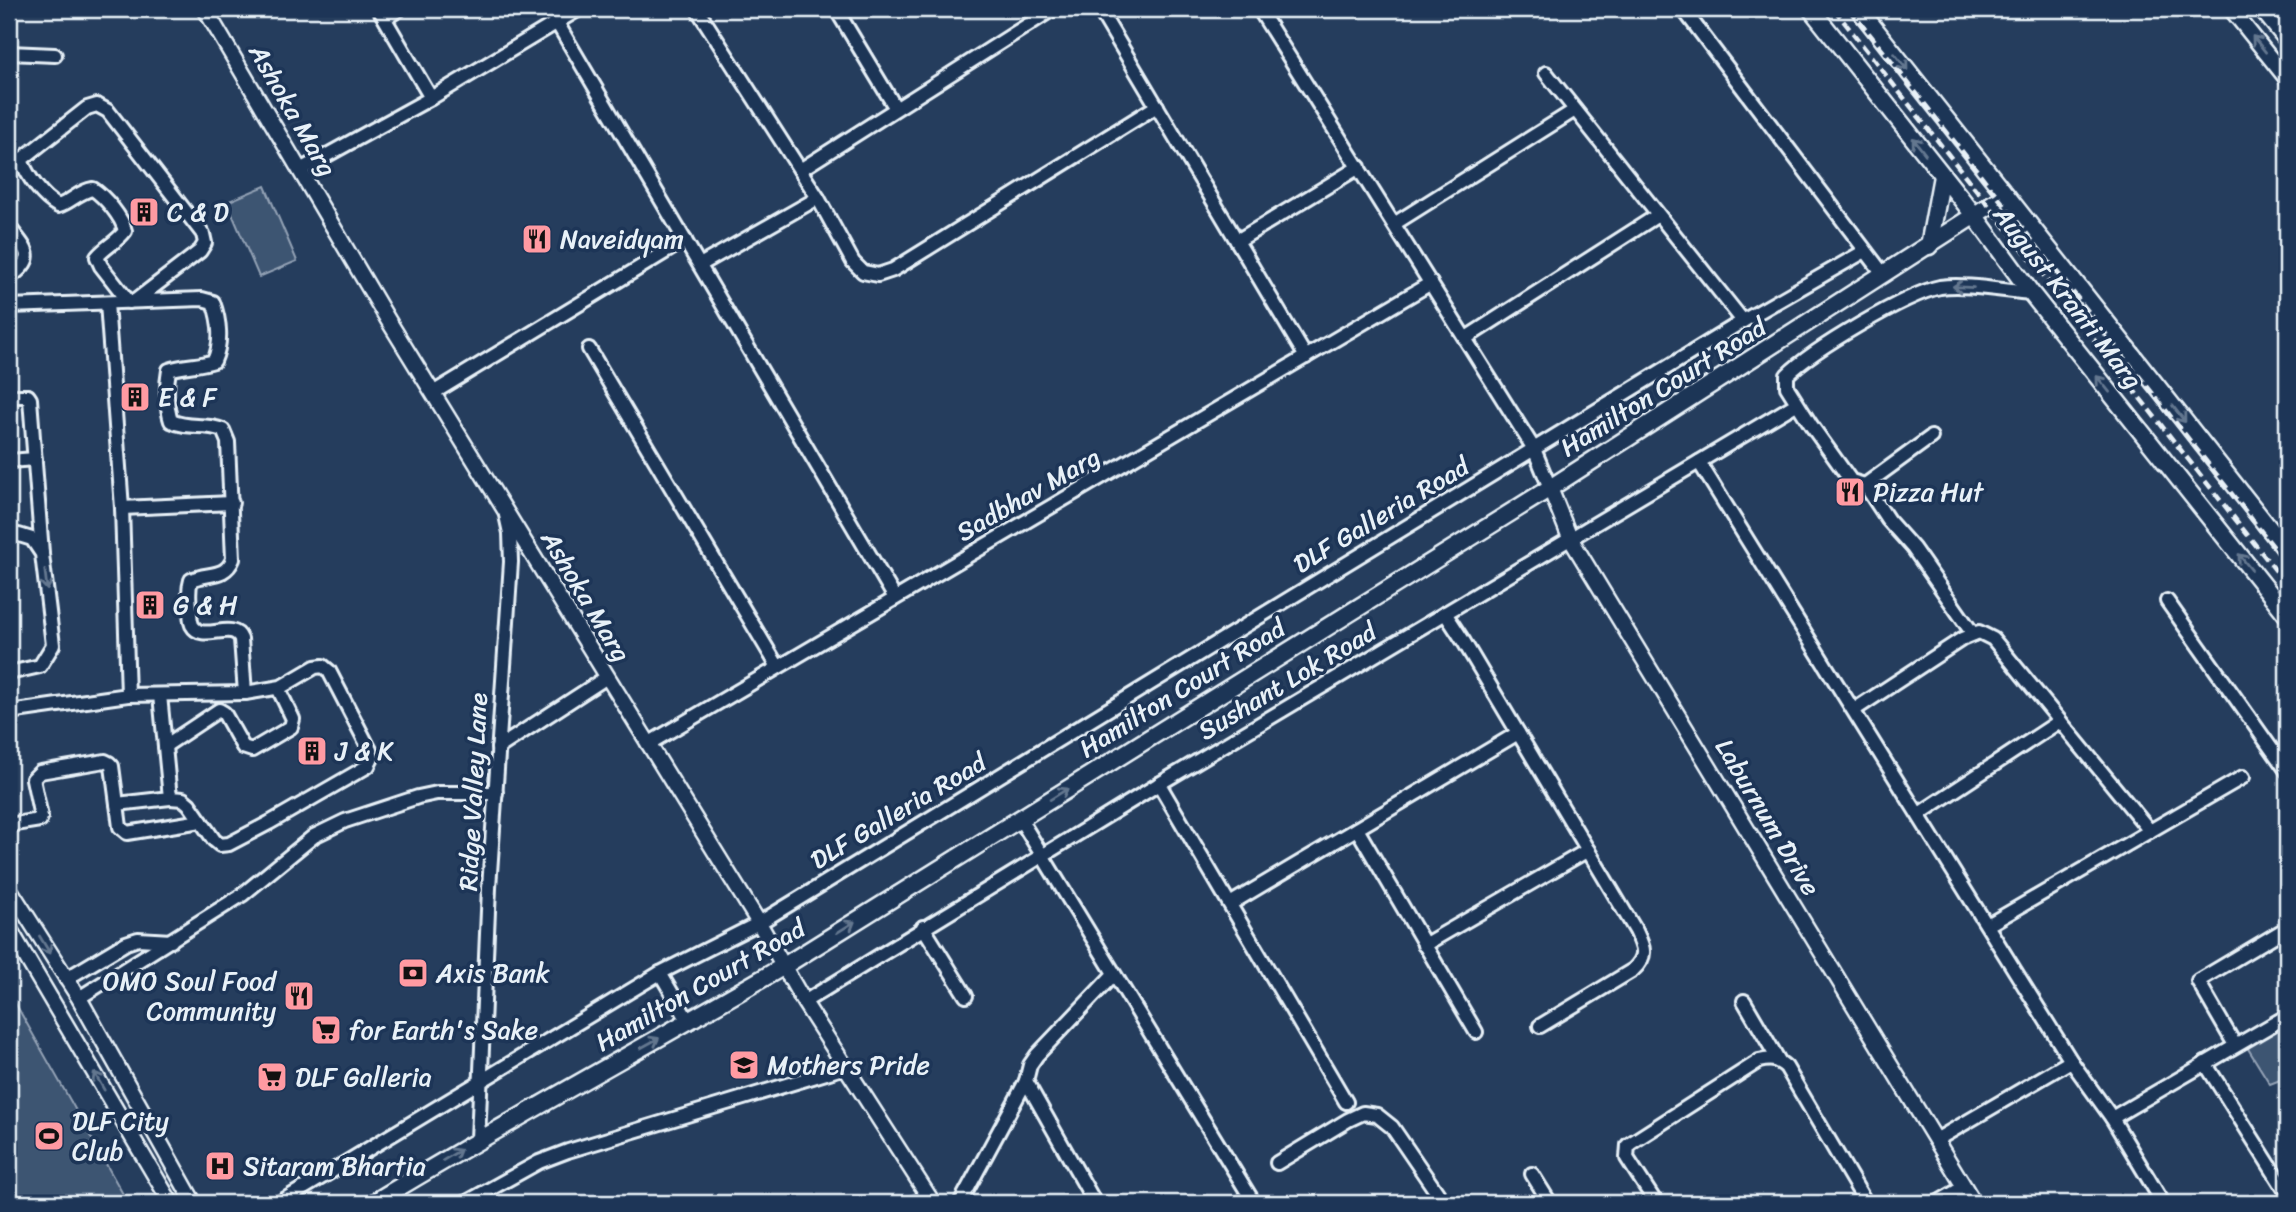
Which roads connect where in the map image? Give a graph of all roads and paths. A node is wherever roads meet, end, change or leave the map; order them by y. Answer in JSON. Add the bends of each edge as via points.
{"nodes":[{"id":1,"x":205,"y":9,"type":"edge"},
{"id":2,"x":400,"y":9,"type":"edge"},
{"id":3,"x":549,"y":9,"type":"edge"},
{"id":4,"x":579,"y":9,"type":"edge"},
{"id":5,"x":696,"y":9,"type":"edge"},
{"id":6,"x":836,"y":9,"type":"edge"},
{"id":7,"x":1053,"y":9,"type":"edge"},
{"id":8,"x":1099,"y":9,"type":"edge"},
{"id":9,"x":1259,"y":9,"type":"edge"},
{"id":10,"x":1683,"y":9,"type":"edge"},
{"id":11,"x":1811,"y":9,"type":"edge"},
{"id":12,"x":1858,"y":9,"type":"edge"},
{"id":13,"x":2231,"y":9,"type":"edge"},
{"id":14,"x":2261,"y":9,"type":"edge"},
{"id":15,"x":382,"y":13,"type":"edge"},
{"id":16,"x":557,"y":22,"type":"junction"},
{"id":17,"x":2287,"y":41,"type":"edge"},
{"id":18,"x":9,"y":53,"type":"edge"},
{"id":19,"x":55,"y":55,"type":"dead end"},
{"id":20,"x":1546,"y":73,"type":"dead end"},
{"id":21,"x":2287,"y":79,"type":"edge"},
{"id":22,"x":431,"y":98,"type":"junction"},
{"id":23,"x":1157,"y":106,"type":"junction"},
{"id":24,"x":895,"y":107,"type":"junction"},
{"id":25,"x":1575,"y":110,"type":"junction"},
{"id":26,"x":1359,"y":167,"type":"junction"},
{"id":27,"x":300,"y":170,"type":"junction"},
{"id":28,"x":800,"y":170,"type":"junction"},
{"id":29,"x":1942,"y":176,"type":"junction"},
{"id":30,"x":2006,"y":195,"type":"junction"},
{"id":31,"x":818,"y":198,"type":"junction"},
{"id":32,"x":1658,"y":215,"type":"junction"},
{"id":33,"x":1974,"y":215,"type":"junction"},
{"id":34,"x":1394,"y":224,"type":"junction"},
{"id":35,"x":9,"y":227,"type":"edge"},
{"id":36,"x":685,"y":240,"type":"junction"},
{"id":37,"x":1237,"y":241,"type":"junction"},
{"id":38,"x":1929,"y":246,"type":"junction"},
{"id":39,"x":1865,"y":251,"type":"junction"},
{"id":40,"x":700,"y":265,"type":"junction"},
{"id":41,"x":1884,"y":275,"type":"junction"},
{"id":42,"x":9,"y":278,"type":"edge"},
{"id":43,"x":1431,"y":283,"type":"junction"},
{"id":44,"x":2031,"y":293,"type":"junction"},
{"id":45,"x":132,"y":301,"type":"junction"},
{"id":46,"x":107,"y":303,"type":"junction"},
{"id":47,"x":9,"y":306,"type":"edge"},
{"id":48,"x":1743,"y":321,"type":"junction"},
{"id":49,"x":1466,"y":338,"type":"junction"},
{"id":50,"x":589,"y":349,"type":"dead end"},
{"id":51,"x":1306,"y":357,"type":"junction"},
{"id":52,"x":433,"y":393,"type":"junction"},
{"id":53,"x":9,"y":397,"type":"edge"},
{"id":54,"x":1796,"y":404,"type":"junction"},
{"id":55,"x":1931,"y":437,"type":"dead end"},
{"id":56,"x":1534,"y":449,"type":"junction"},
{"id":57,"x":35,"y":459,"type":"junction"},
{"id":58,"x":9,"y":461,"type":"edge"},
{"id":59,"x":1699,"y":461,"type":"junction"},
{"id":60,"x":1865,"y":485,"type":"junction"},
{"id":61,"x":1550,"y":488,"type":"junction"},
{"id":62,"x":232,"y":503,"type":"junction"},
{"id":63,"x":122,"y":508,"type":"junction"},
{"id":64,"x":504,"y":508,"type":"junction"},
{"id":65,"x":9,"y":536,"type":"edge"},
{"id":66,"x":1570,"y":538,"type":"junction"},
{"id":67,"x":2287,"y":551,"type":"edge"},
{"id":68,"x":43,"y":554,"type":"junction"},
{"id":69,"x":895,"y":598,"type":"junction"},
{"id":70,"x":2167,"y":601,"type":"dead end"},
{"id":71,"x":1445,"y":613,"type":"junction"},
{"id":72,"x":2287,"y":615,"type":"edge"},
{"id":73,"x":1973,"y":634,"type":"junction"},
{"id":74,"x":778,"y":667,"type":"junction"},
{"id":75,"x":9,"y":673,"type":"edge"},
{"id":76,"x":607,"y":677,"type":"junction"},
{"id":77,"x":278,"y":688,"type":"junction"},
{"id":78,"x":245,"y":694,"type":"junction"},
{"id":79,"x":128,"y":695,"type":"junction"},
{"id":80,"x":160,"y":695,"type":"junction"},
{"id":81,"x":1854,"y":710,"type":"junction"},
{"id":82,"x":9,"y":712,"type":"edge"},
{"id":83,"x":2060,"y":721,"type":"junction"},
{"id":84,"x":1518,"y":733,"type":"junction"},
{"id":85,"x":648,"y":744,"type":"junction"},
{"id":86,"x":165,"y":746,"type":"junction"},
{"id":87,"x":498,"y":748,"type":"junction"},
{"id":88,"x":2282,"y":754,"type":"edge"},
{"id":89,"x":2287,"y":771,"type":"edge"},
{"id":90,"x":2243,"y":777,"type":"dead end"},
{"id":91,"x":1159,"y":784,"type":"junction"},
{"id":92,"x":496,"y":793,"type":"junction"},
{"id":93,"x":170,"y":798,"type":"junction"},
{"id":94,"x":117,"y":804,"type":"junction"},
{"id":95,"x":1919,"y":814,"type":"junction"},
{"id":96,"x":1020,"y":819,"type":"junction"},
{"id":97,"x":201,"y":821,"type":"junction"},
{"id":98,"x":9,"y":825,"type":"edge"},
{"id":99,"x":1357,"y":829,"type":"junction"},
{"id":100,"x":2150,"y":831,"type":"junction"},
{"id":101,"x":1588,"y":850,"type":"junction"},
{"id":102,"x":1043,"y":855,"type":"junction"},
{"id":103,"x":9,"y":888,"type":"edge"},
{"id":104,"x":1230,"y":904,"type":"junction"},
{"id":105,"x":759,"y":923,"type":"junction"},
{"id":106,"x":1988,"y":925,"type":"junction"},
{"id":107,"x":923,"y":927,"type":"junction"},
{"id":108,"x":9,"y":928,"type":"edge"},
{"id":109,"x":2287,"y":928,"type":"edge"},
{"id":110,"x":170,"y":941,"type":"junction"},
{"id":111,"x":1424,"y":945,"type":"junction"},
{"id":112,"x":784,"y":966,"type":"junction"},
{"id":113,"x":660,"y":973,"type":"junction"},
{"id":114,"x":1114,"y":974,"type":"junction"},
{"id":115,"x":66,"y":979,"type":"junction"},
{"id":116,"x":966,"y":996,"type":"dead end"},
{"id":117,"x":79,"y":998,"type":"junction"},
{"id":118,"x":1744,"y":1000,"type":"dead end"},
{"id":119,"x":804,"y":1002,"type":"junction"},
{"id":120,"x":2287,"y":1016,"type":"edge"},
{"id":121,"x":689,"y":1022,"type":"junction"},
{"id":122,"x":1540,"y":1026,"type":"dead end"},
{"id":123,"x":1476,"y":1032,"type":"dead end"},
{"id":124,"x":2235,"y":1045,"type":"junction"},
{"id":125,"x":1779,"y":1060,"type":"junction"},
{"id":126,"x":2071,"y":1061,"type":"junction"},
{"id":127,"x":2206,"y":1063,"type":"junction"},
{"id":128,"x":846,"y":1067,"type":"junction"},
{"id":129,"x":482,"y":1080,"type":"junction"},
{"id":130,"x":1026,"y":1081,"type":"junction"},
{"id":131,"x":1346,"y":1102,"type":"dead end"},
{"id":132,"x":2112,"y":1118,"type":"junction"},
{"id":133,"x":478,"y":1139,"type":"junction"},
{"id":134,"x":1936,"y":1140,"type":"junction"},
{"id":135,"x":1277,"y":1163,"type":"dead end"},
{"id":136,"x":1532,"y":1174,"type":"dead end"},
{"id":137,"x":1964,"y":1187,"type":"junction"},
{"id":138,"x":2287,"y":1193,"type":"edge"},
{"id":139,"x":931,"y":1201,"type":"edge"},
{"id":140,"x":171,"y":1203,"type":"edge"},
{"id":141,"x":194,"y":1203,"type":"edge"},
{"id":142,"x":279,"y":1203,"type":"edge"},
{"id":143,"x":373,"y":1203,"type":"edge"},
{"id":144,"x":465,"y":1203,"type":"edge"},
{"id":145,"x":912,"y":1203,"type":"edge"},
{"id":146,"x":960,"y":1203,"type":"edge"},
{"id":147,"x":1095,"y":1203,"type":"edge"},
{"id":148,"x":1254,"y":1203,"type":"edge"},
{"id":149,"x":1444,"y":1203,"type":"edge"},
{"id":150,"x":1550,"y":1203,"type":"edge"},
{"id":151,"x":1656,"y":1203,"type":"edge"},
{"id":152,"x":1866,"y":1203,"type":"edge"},
{"id":153,"x":1937,"y":1203,"type":"edge"},
{"id":154,"x":1974,"y":1203,"type":"edge"},
{"id":155,"x":2162,"y":1203,"type":"edge"}],
"edges":[{"from":1,"to":27,"type":"street","name":"Ashoka Marg"},
{"from":2,"to":15,"type":"street"},
{"from":3,"to":16,"type":"street"},
{"from":4,"to":16,"type":"street"},
{"from":5,"to":28,"type":"street"},
{"from":6,"to":24,"type":"street"},
{"from":7,"to":24,"type":"street"},
{"from":8,"to":23,"type":"street"},
{"from":9,"to":26,"type":"street","name":"Laburnum Drive"},
{"from":10,"to":39,"type":"street"},
{"from":29,"to":11,"type":"main road","name":"August Kranti Marg","one_way":true},
{"from":12,"to":30,"type":"main road","name":"August Kranti Marg","one_way":true},
{"from":21,"to":13,"type":"street","one_way":true},
{"from":14,"to":17,"type":"street"},
{"from":15,"to":22,"type":"street"},
{"from":16,"to":22,"type":"street"},
{"from":16,"to":36,"type":"street"},
{"from":18,"to":19,"type":"street"},
{"from":20,"to":25,"type":"street"},
{"from":22,"to":27,"type":"street"},
{"from":23,"to":31,"type":"street","via":[[878,275],[863,272],[853,262]]},
{"from":23,"to":37,"type":"street"},
{"from":24,"to":28,"type":"street"},
{"from":25,"to":32,"type":"street"},
{"from":25,"to":34,"type":"street"},
{"from":26,"to":34,"type":"street","name":"Laburnum Drive"},
{"from":26,"to":37,"type":"street"},
{"from":27,"to":52,"type":"street","name":"Ashoka Marg"},
{"from":28,"to":31,"type":"street"},
{"from":29,"to":33,"type":"main road","name":"August Kranti Marg"},
{"from":29,"to":38,"type":"main road"},
{"from":30,"to":33,"type":"main road","name":"Hamilton Court Road"},
{"from":30,"to":67,"type":"main road","name":"August Kranti Marg","one_way":true},
{"from":31,"to":40,"type":"street"},
{"from":32,"to":48,"type":"street"},
{"from":32,"to":49,"type":"street"},
{"from":33,"to":38,"type":"main road","name":"Hamilton Court Road"},
{"from":33,"to":44,"type":"main road","name":"August Kranti Marg"},
{"from":34,"to":43,"type":"street","name":"Laburnum Drive"},
{"from":35,"to":42,"type":"street","via":[[26,250],[27,260]]},
{"from":36,"to":40,"type":"street"},
{"from":36,"to":52,"type":"street"},
{"from":37,"to":51,"type":"street"},
{"from":38,"to":41,"type":"main road","name":"Hamilton Court Road"},
{"from":39,"to":41,"type":"street"},
{"from":39,"to":48,"type":"street","name":"DLF Galleria Road"},
{"from":40,"to":69,"type":"street"},
{"from":41,"to":61,"type":"main road","name":"Hamilton Court Road"},
{"from":43,"to":49,"type":"street","name":"Laburnum Drive"},
{"from":43,"to":51,"type":"street","name":"Sadbhav Marg"},
{"from":44,"to":54,"type":"street","one_way":true,"via":[[1942,287],[1923,292],[1795,367],[1787,375],[1787,387]]},
{"from":72,"to":44,"type":"main road","name":"August Kranti Marg","one_way":true},
{"from":45,"to":45,"type":"street","via":[[97,257],[125,231],[99,193],[84,190],[58,205],[49,201],[21,160],[97,105],[108,111],[203,234],[205,243]]},
{"from":45,"to":46,"type":"street"},
{"from":45,"to":62,"type":"street","via":[[213,302],[219,349],[214,361],[169,370],[168,413],[183,427],[211,425],[223,430]]},
{"from":46,"to":47,"type":"street"},
{"from":46,"to":63,"type":"street"},
{"from":48,"to":56,"type":"street","name":"DLF Galleria Road"},
{"from":49,"to":56,"type":"street","name":"Laburnum Drive"},
{"from":50,"to":74,"type":"street"},
{"from":51,"to":69,"type":"street","name":"Sadbhav Marg"},
{"from":52,"to":64,"type":"street","name":"Ashoka Marg"},
{"from":53,"to":57,"type":"street","via":[[30,399]]},
{"from":54,"to":59,"type":"street","name":"Sushant Lok Road"},
{"from":54,"to":60,"type":"street","via":[[1851,481]]},
{"from":55,"to":60,"type":"street"},
{"from":56,"to":61,"type":"street","name":"Laburnum Drive"},
{"from":56,"to":105,"type":"street","name":"DLF Galleria Road"},
{"from":57,"to":58,"type":"street"},
{"from":57,"to":68,"type":"street"},
{"from":59,"to":66,"type":"street","name":"Sushant Lok Road"},
{"from":59,"to":81,"type":"street"},
{"from":60,"to":73,"type":"street"},
{"from":61,"to":66,"type":"street","name":"Laburnum Drive"},
{"from":96,"to":61,"type":"main road","name":"Hamilton Court Road","one_way":true},
{"from":62,"to":63,"type":"street"},
{"from":62,"to":78,"type":"street","via":[[233,559],[229,569],[201,575],[191,580],[188,589],[191,624],[197,630],[239,634]]},
{"from":63,"to":79,"type":"street"},
{"from":64,"to":76,"type":"street","name":"Ashoka Marg"},
{"from":64,"to":87,"type":"street","name":"Ridge Valley Lane","via":[[511,562]]},
{"from":65,"to":68,"type":"street","via":[[32,539]]},
{"from":66,"to":71,"type":"street","name":"Sushant Lok Road"},
{"from":66,"to":134,"type":"street","name":"Laburnum Drive"},
{"from":68,"to":75,"type":"street","one_way":true,"via":[[53,645],[40,666]]},
{"from":69,"to":74,"type":"street","name":"Sadbhav Marg"},
{"from":70,"to":88,"type":"street"},
{"from":71,"to":84,"type":"street"},
{"from":71,"to":91,"type":"street","name":"Sushant Lok Road"},
{"from":73,"to":81,"type":"street"},
{"from":73,"to":83,"type":"street","via":[[1993,639]]},
{"from":74,"to":85,"type":"street","name":"Sadbhav Marg"},
{"from":76,"to":85,"type":"street","name":"Ashoka Marg"},
{"from":76,"to":87,"type":"street"},
{"from":77,"to":78,"type":"street"},
{"from":77,"to":86,"type":"street","via":[[293,719],[291,727],[251,750],[238,741],[219,710]]},
{"from":77,"to":97,"type":"street","via":[[315,667],[329,671],[370,750],[368,766],[229,844],[220,845]]},
{"from":78,"to":80,"type":"street"},
{"from":79,"to":80,"type":"street"},
{"from":79,"to":82,"type":"street"},
{"from":80,"to":86,"type":"street"},
{"from":81,"to":95,"type":"street"},
{"from":83,"to":95,"type":"street"},
{"from":83,"to":100,"type":"street"},
{"from":84,"to":99,"type":"street"},
{"from":84,"to":101,"type":"street"},
{"from":85,"to":105,"type":"street","name":"Ashoka Marg"},
{"from":86,"to":93,"type":"street"},
{"from":87,"to":92,"type":"street","name":"Ridge Valley Lane"},
{"from":88,"to":89,"type":"street"},
{"from":90,"to":100,"type":"street"},
{"from":91,"to":102,"type":"street","name":"Sushant Lok Road"},
{"from":91,"to":104,"type":"street"},
{"from":92,"to":110,"type":"street","via":[[427,795],[345,821],[314,836],[242,895]]},
{"from":92,"to":129,"type":"street","name":"Ridge Valley Lane"},
{"from":93,"to":94,"type":"street"},
{"from":93,"to":97,"type":"street","via":[[183,799]]},
{"from":94,"to":97,"type":"street","via":[[120,827],[127,833]]},
{"from":94,"to":98,"type":"street","via":[[109,762],[40,772],[33,779],[40,820]]},
{"from":95,"to":106,"type":"street"},
{"from":96,"to":102,"type":"street"},
{"from":112,"to":96,"type":"main road","name":"Hamilton Court Road","one_way":true},
{"from":99,"to":104,"type":"street"},
{"from":99,"to":111,"type":"street"},
{"from":100,"to":106,"type":"street"},
{"from":101,"to":111,"type":"street"},
{"from":101,"to":122,"type":"street","via":[[1644,953],[1633,970]]},
{"from":102,"to":107,"type":"street","name":"Sushant Lok Road"},
{"from":102,"to":114,"type":"street"},
{"from":103,"to":115,"type":"street","one_way":true},
{"from":104,"to":131,"type":"street"},
{"from":105,"to":112,"type":"street","name":"Ashoka Marg"},
{"from":105,"to":113,"type":"street","name":"DLF Galleria Road"},
{"from":106,"to":126,"type":"street"},
{"from":107,"to":116,"type":"street"},
{"from":107,"to":119,"type":"street","name":"Sushant Lok Road"},
{"from":140,"to":108,"type":"street","one_way":true},
{"from":109,"to":124,"type":"street","via":[[2199,981]]},
{"from":110,"to":115,"type":"street","via":[[126,943]]},
{"from":110,"to":117,"type":"street"},
{"from":111,"to":123,"type":"street"},
{"from":112,"to":119,"type":"street","name":"Ashoka Marg"},
{"from":112,"to":121,"type":"main road","name":"Hamilton Court Road"},
{"from":113,"to":121,"type":"street"},
{"from":113,"to":129,"type":"street","name":"DLF Galleria Road"},
{"from":114,"to":130,"type":"street","via":[[1037,1055]]},
{"from":114,"to":148,"type":"street"},
{"from":115,"to":117,"type":"street"},
{"from":117,"to":141,"type":"street"},
{"from":118,"to":125,"type":"street"},
{"from":119,"to":128,"type":"street","name":"Ashoka Marg"},
{"from":120,"to":124,"type":"street"},
{"from":133,"to":121,"type":"main road","name":"Hamilton Court Road","one_way":true},
{"from":124,"to":127,"type":"street"},
{"from":125,"to":151,"type":"street","via":[[1759,1061],[1628,1145],[1626,1157]]},
{"from":125,"to":152,"type":"street"},
{"from":126,"to":132,"type":"street"},
{"from":126,"to":134,"type":"street"},
{"from":127,"to":132,"type":"street"},
{"from":127,"to":138,"type":"street"},
{"from":128,"to":139,"type":"street","name":"Ashoka Marg"},
{"from":128,"to":144,"type":"street","via":[[568,1151]]},
{"from":129,"to":133,"type":"street","name":"Ridge Valley Lane"},
{"from":129,"to":142,"type":"street","name":"DLF Galleria Road"},
{"from":130,"to":146,"type":"street"},
{"from":130,"to":147,"type":"street"},
{"from":132,"to":155,"type":"street"},
{"from":143,"to":133,"type":"main road","name":"Hamilton Court Road","one_way":true},
{"from":134,"to":137,"type":"street","name":"Laburnum Drive"},
{"from":135,"to":149,"type":"street","via":[[1348,1120],[1363,1113],[1377,1115],[1392,1127]]},
{"from":136,"to":150,"type":"street"},
{"from":137,"to":153,"type":"street"},
{"from":137,"to":154,"type":"street","name":"Laburnum Drive"},
{"from":139,"to":145,"type":"street"}]}
